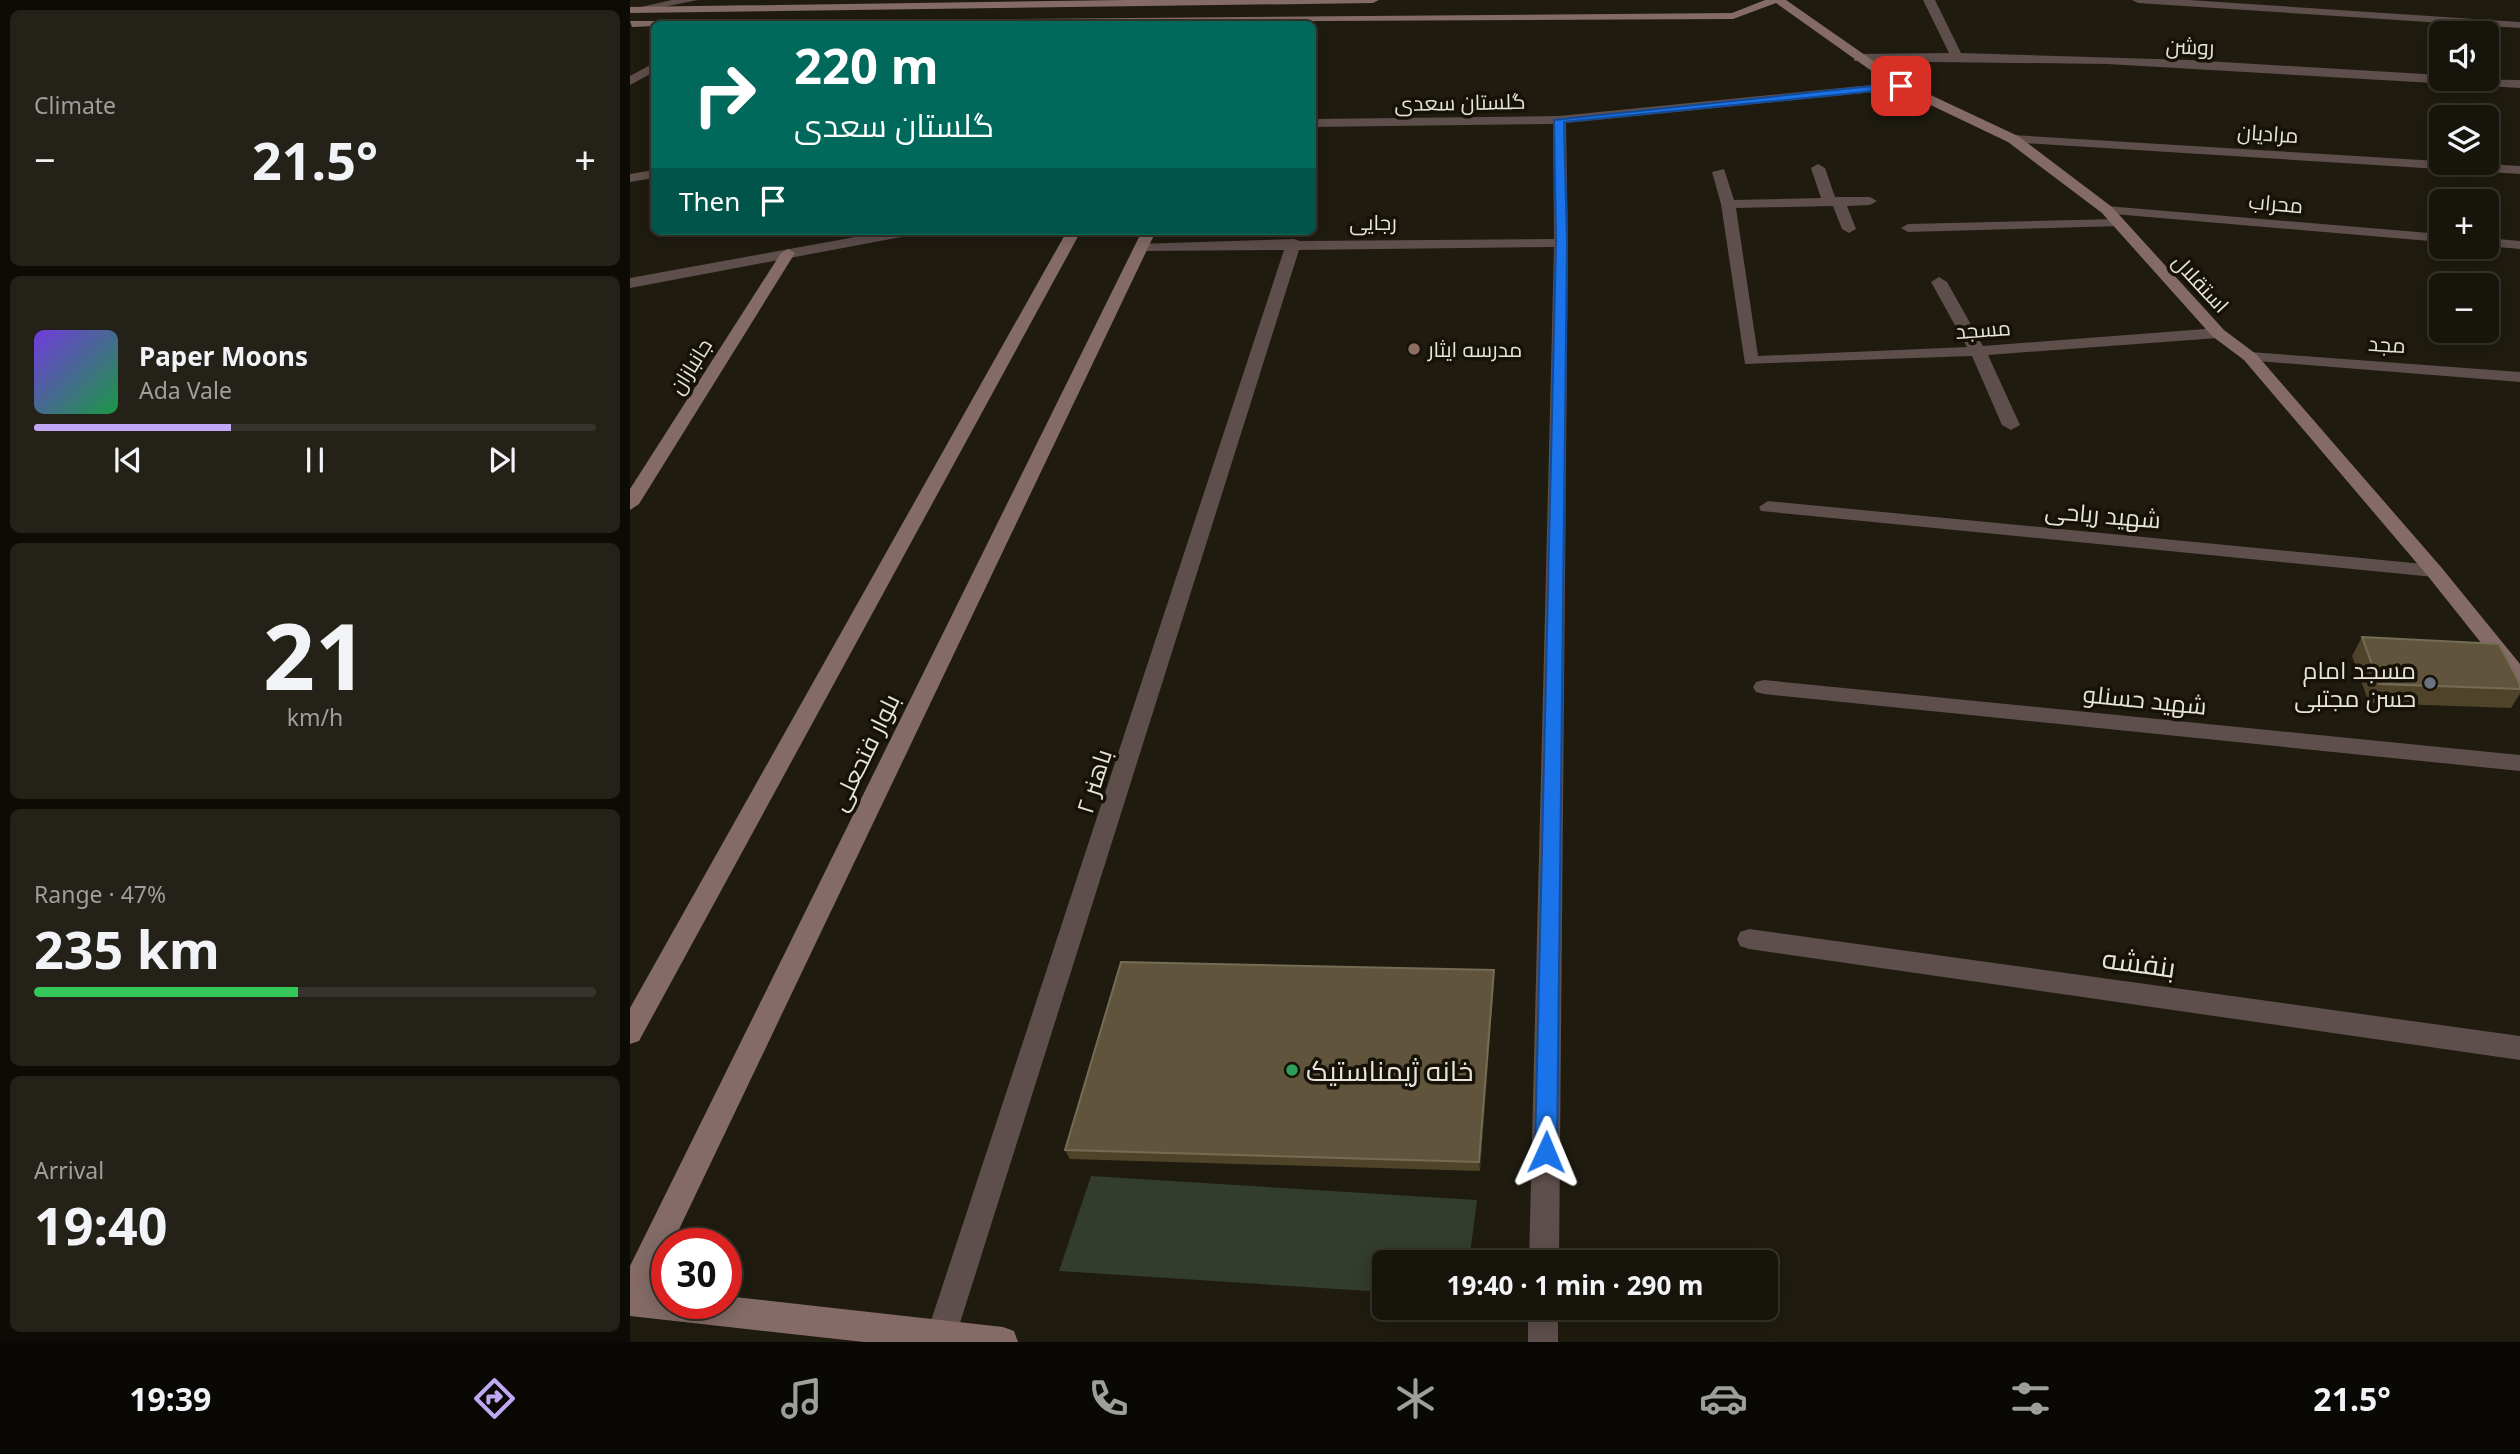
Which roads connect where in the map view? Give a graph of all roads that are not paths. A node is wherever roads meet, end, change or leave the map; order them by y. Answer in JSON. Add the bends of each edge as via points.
{"nodes":[{"id":1,"x":692,"y":0,"type":"edge"},
{"id":2,"x":1373,"y":0,"type":"edge"},
{"id":3,"x":1777,"y":0,"type":"edge"},
{"id":4,"x":1928,"y":0,"type":"edge"},
{"id":5,"x":2138,"y":0,"type":"edge"},
{"id":6,"x":1203,"y":2,"type":"edge"},
{"id":7,"x":1244,"y":2,"type":"edge"},
{"id":8,"x":989,"y":6,"type":"junction"},
{"id":9,"x":634,"y":10,"type":"edge"},
{"id":10,"x":974,"y":21,"type":"edge"},
{"id":11,"x":1198,"y":21,"type":"edge"},
{"id":12,"x":1236,"y":21,"type":"edge"},
{"id":13,"x":1316,"y":22,"type":"edge"},
{"id":14,"x":630,"y":23,"type":"edge"},
{"id":15,"x":651,"y":23,"type":"edge"},
{"id":16,"x":2520,"y":25,"type":"edge"},
{"id":17,"x":1956,"y":56,"type":"junction"},
{"id":18,"x":1858,"y":58,"type":"junction"},
{"id":19,"x":651,"y":68,"type":"edge"},
{"id":20,"x":630,"y":81,"type":"edge"},
{"id":21,"x":2520,"y":84,"type":"edge"},
{"id":22,"x":1901,"y":86,"type":"junction"},
{"id":23,"x":1559,"y":120,"type":"junction"},
{"id":24,"x":1316,"y":123,"type":"edge"},
{"id":25,"x":2013,"y":139,"type":"junction"},
{"id":26,"x":1818,"y":168,"type":"dead end"},
{"id":27,"x":2520,"y":170,"type":"edge"},
{"id":28,"x":1719,"y":172,"type":"dead end"},
{"id":29,"x":651,"y":174,"type":"edge"},
{"id":30,"x":630,"y":178,"type":"edge"},
{"id":31,"x":1870,"y":201,"type":"dead end"},
{"id":32,"x":1834,"y":202,"type":"junction"},
{"id":33,"x":1728,"y":204,"type":"junction"},
{"id":34,"x":2106,"y":210,"type":"junction"},
{"id":35,"x":2117,"y":223,"type":"junction"},
{"id":36,"x":1908,"y":228,"type":"dead end"},
{"id":37,"x":1849,"y":229,"type":"dead end"},
{"id":38,"x":889,"y":235,"type":"edge"},
{"id":39,"x":1072,"y":235,"type":"edge"},
{"id":40,"x":2429,"y":237,"type":"edge"},
{"id":41,"x":1145,"y":239,"type":"edge"},
{"id":42,"x":1294,"y":243,"type":"junction"},
{"id":43,"x":1561,"y":243,"type":"junction"},
{"id":44,"x":2499,"y":243,"type":"edge"},
{"id":45,"x":2520,"y":244,"type":"edge"},
{"id":46,"x":788,"y":253,"type":"junction"},
{"id":47,"x":1939,"y":282,"type":"dead end"},
{"id":48,"x":630,"y":283,"type":"edge"},
{"id":49,"x":2218,"y":333,"type":"junction"},
{"id":50,"x":1978,"y":351,"type":"junction"},
{"id":51,"x":2250,"y":357,"type":"junction"},
{"id":52,"x":2520,"y":377,"type":"edge"},
{"id":53,"x":2011,"y":425,"type":"dead end"},
{"id":54,"x":630,"y":504,"type":"edge"},
{"id":55,"x":1768,"y":507,"type":"dead end"},
{"id":56,"x":2434,"y":571,"type":"junction"},
{"id":57,"x":2520,"y":678,"type":"edge"},
{"id":58,"x":1764,"y":687,"type":"dead end"},
{"id":59,"x":2520,"y":763,"type":"edge"},
{"id":60,"x":1749,"y":939,"type":"dead end"},
{"id":61,"x":630,"y":1033,"type":"edge"},
{"id":62,"x":2520,"y":1048,"type":"edge"},
{"id":63,"x":1544,"y":1250,"type":"edge"},
{"id":64,"x":630,"y":1300,"type":"edge"},
{"id":65,"x":1543,"y":1320,"type":"edge"},
{"id":66,"x":940,"y":1338,"type":"edge"},
{"id":67,"x":1003,"y":1342,"type":"edge"},
{"id":68,"x":1543,"y":1342,"type":"edge"}],
"edges":[{"from":1,"to":9,"type":"street"},
{"from":2,"to":7,"type":"street"},
{"from":3,"to":13,"type":"street","via":[[1733,16]]},
{"from":3,"to":18,"type":"street","name":"استقلال"},
{"from":4,"to":17,"type":"street"},
{"from":5,"to":16,"type":"street"},
{"from":6,"to":7,"type":"street"},
{"from":6,"to":8,"type":"street"},
{"from":6,"to":11,"type":"street"},
{"from":7,"to":12,"type":"street"},
{"from":8,"to":9,"type":"street"},
{"from":8,"to":10,"type":"street"},
{"from":14,"to":15,"type":"street"},
{"from":17,"to":18,"type":"street","name":"روشن"},
{"from":17,"to":21,"type":"street","name":"روشن","via":[[2289,69]]},
{"from":18,"to":22,"type":"street","name":"استقلال"},
{"from":19,"to":20,"type":"street"},
{"from":22,"to":23,"type":"street","name":"گلستان سعدی"},
{"from":22,"to":25,"type":"street","name":"استقلال"},
{"from":23,"to":24,"type":"street","name":"گلستان سعدی"},
{"from":23,"to":43,"type":"street"},
{"from":25,"to":27,"type":"street","name":"مرادیان"},
{"from":25,"to":34,"type":"street","name":"استقلال"},
{"from":26,"to":32,"type":"street"},
{"from":28,"to":33,"type":"street"},
{"from":29,"to":30,"type":"street"},
{"from":31,"to":32,"type":"street"},
{"from":32,"to":33,"type":"street"},
{"from":32,"to":37,"type":"street"},
{"from":33,"to":50,"type":"street","name":"مسجد","via":[[1751,361]]},
{"from":34,"to":35,"type":"street","name":"استقلال"},
{"from":34,"to":40,"type":"street","name":"محراب"},
{"from":35,"to":36,"type":"street"},
{"from":35,"to":49,"type":"street","name":"استقلال"},
{"from":38,"to":46,"type":"street"},
{"from":39,"to":61,"type":"street"},
{"from":41,"to":42,"type":"street","name":"رجایی"},
{"from":41,"to":64,"type":"street","name":"بلوار فتحعلی"},
{"from":42,"to":43,"type":"street","name":"رجایی"},
{"from":42,"to":66,"type":"street","name":"باهنر ۲"},
{"from":43,"to":63,"type":"street"},
{"from":44,"to":45,"type":"street"},
{"from":46,"to":48,"type":"street"},
{"from":46,"to":54,"type":"street","name":"جانبازان"},
{"from":47,"to":50,"type":"street"},
{"from":49,"to":50,"type":"street","name":"مسجد"},
{"from":49,"to":51,"type":"street","name":"استقلال"},
{"from":50,"to":53,"type":"street"},
{"from":51,"to":52,"type":"street","name":"مجد"},
{"from":51,"to":56,"type":"street","name":"استقلال"},
{"from":55,"to":56,"type":"street","name":"شهید ریاحی"},
{"from":56,"to":57,"type":"street","name":"استقلال"},
{"from":58,"to":59,"type":"street","name":"شهید حسنلو"},
{"from":60,"to":62,"type":"street","name":"بنفشه"},
{"from":64,"to":66,"type":"street"},
{"from":65,"to":68,"type":"street"},
{"from":66,"to":67,"type":"street"}]}
